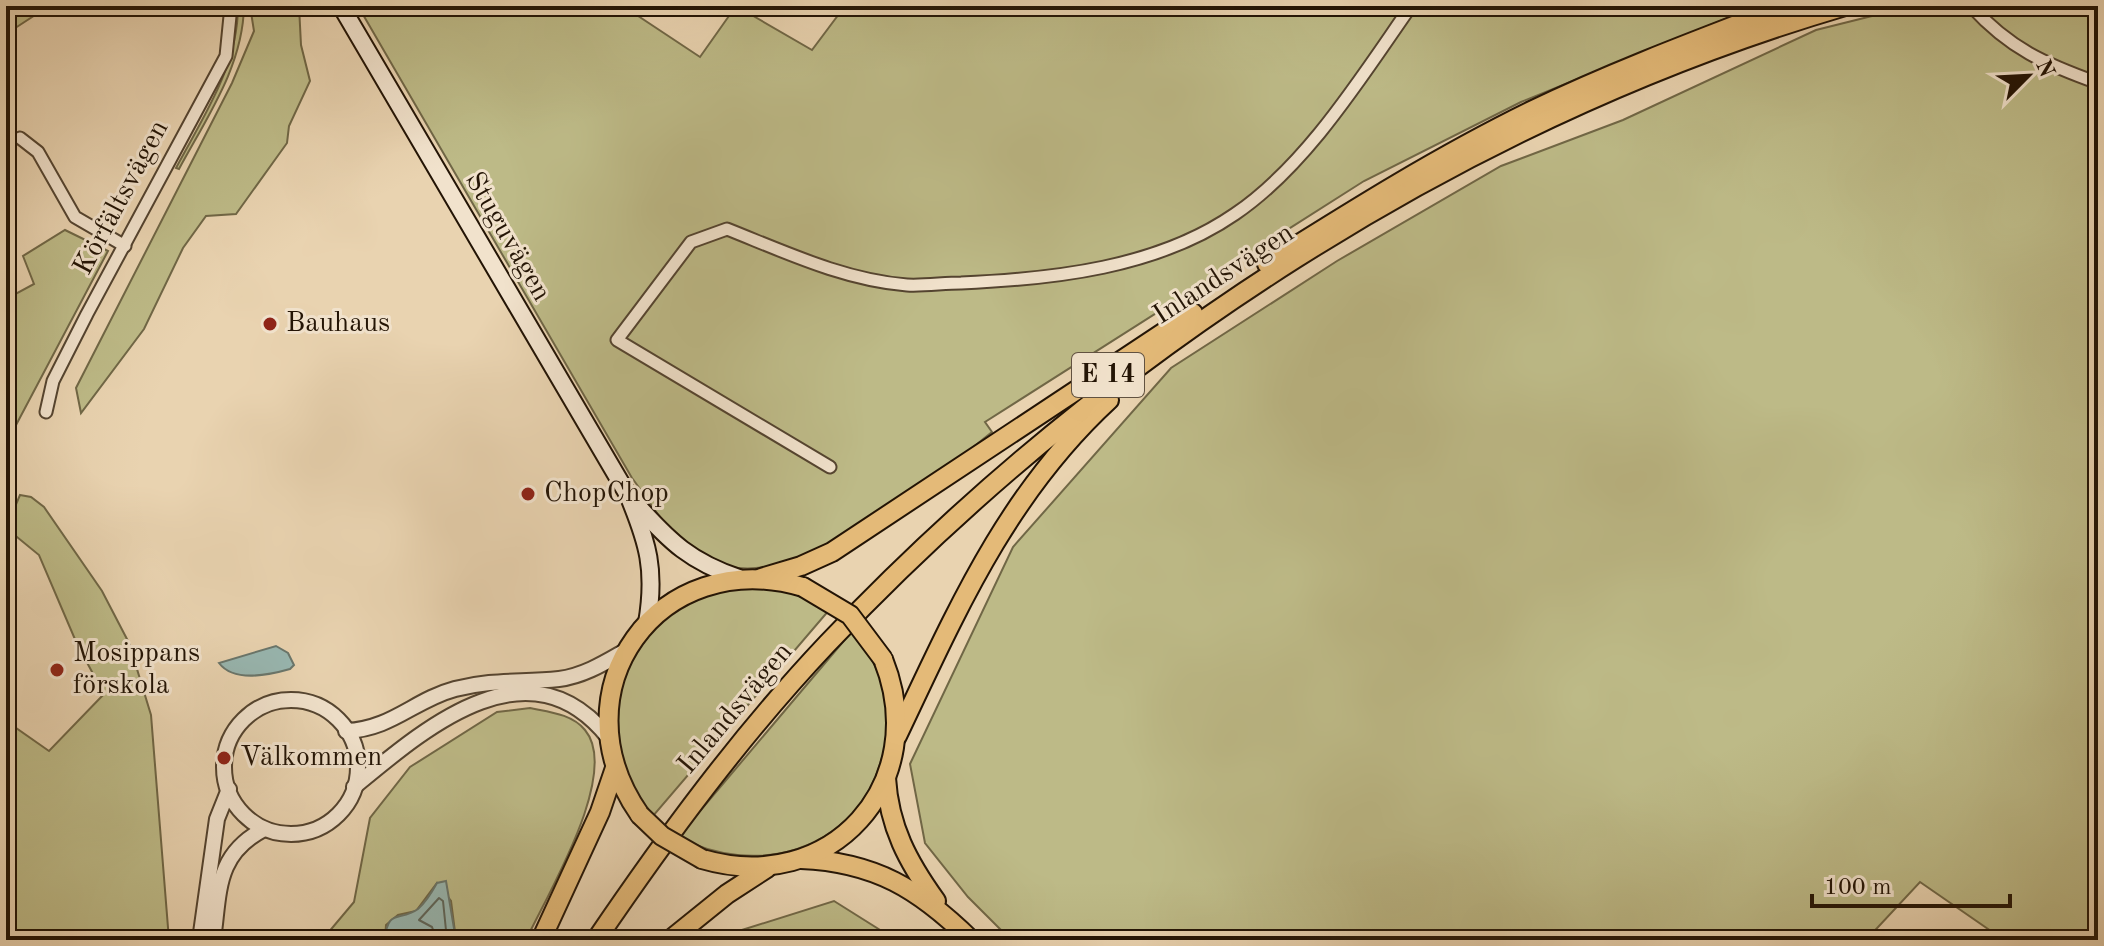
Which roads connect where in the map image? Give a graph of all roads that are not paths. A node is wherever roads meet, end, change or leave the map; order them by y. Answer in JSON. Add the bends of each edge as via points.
{"nodes":[{"id":1,"x":231,"y":6,"type":"edge"},
{"id":2,"x":341,"y":6,"type":"edge"},
{"id":3,"x":1411,"y":6,"type":"edge"},
{"id":4,"x":1786,"y":6,"type":"edge"},
{"id":5,"x":1845,"y":6,"type":"edge"},
{"id":6,"x":1973,"y":8,"type":"edge"},
{"id":7,"x":2098,"y":83,"type":"edge"},
{"id":8,"x":20,"y":138,"type":"dead end"},
{"id":9,"x":125,"y":246,"type":"junction"},
{"id":10,"x":1193,"y":313,"type":"junction"},
{"id":11,"x":1173,"y":341,"type":"junction"},
{"id":12,"x":46,"y":412,"type":"dead end"},
{"id":13,"x":830,"y":467,"type":"dead end"},
{"id":14,"x":628,"y":495,"type":"junction"},
{"id":15,"x":739,"y":578,"type":"junction"},
{"id":16,"x":761,"y":578,"type":"junction"},
{"id":17,"x":647,"y":623,"type":"junction"},
{"id":18,"x":627,"y":650,"type":"junction"},
{"id":19,"x":346,"y":731,"type":"junction"},
{"id":20,"x":897,"y":736,"type":"junction"},
{"id":21,"x":608,"y":737,"type":"junction"},
{"id":22,"x":615,"y":768,"type":"junction"},
{"id":23,"x":886,"y":778,"type":"junction"},
{"id":24,"x":354,"y":787,"type":"junction"},
{"id":25,"x":229,"y":789,"type":"junction"},
{"id":26,"x":264,"y":829,"type":"junction"},
{"id":27,"x":801,"y":859,"type":"junction"},
{"id":28,"x":769,"y":867,"type":"junction"},
{"id":29,"x":944,"y":914,"type":"junction"},
{"id":30,"x":200,"y":940,"type":"edge"},
{"id":31,"x":213,"y":940,"type":"edge"},
{"id":32,"x":541,"y":940,"type":"edge"},
{"id":33,"x":583,"y":940,"type":"edge"},
{"id":34,"x":596,"y":940,"type":"edge"},
{"id":35,"x":670,"y":940,"type":"edge"},
{"id":36,"x":971,"y":940,"type":"edge"}],
"edges":[{"from":1,"to":9,"type":"street","name":"Körfältsvägen","via":[[226,56]]},
{"from":2,"to":14,"type":"main road","name":"Stuguvägen"},
{"from":3,"to":13,"type":"street","via":[[1287,169],[1235,215],[1171,247],[1048,279],[907,285],[824,268],[727,229],[691,242],[617,340]]},
{"from":4,"to":10,"type":"main road","name":"Inlandsvägen","number":"E 14","via":[[1532,110],[1405,177]]},
{"from":5,"to":11,"type":"main road","name":"Inlandsvägen","number":"E 14","via":[[1664,71],[1538,124],[1391,204]]},
{"from":6,"to":7,"type":"street","via":[[2004,40],[2038,60]]},
{"from":8,"to":9,"type":"street","via":[[38,152],[75,217]]},
{"from":9,"to":12,"type":"street","name":"Körfältsvägen","via":[[53,381]]},
{"from":10,"to":16,"type":"main road","via":[[832,552]]},
{"from":10,"to":33,"type":"main road","name":"Inlandsvägen","number":"E 14","via":[[1103,379],[939,517],[823,636],[730,743],[626,875]]},
{"from":11,"to":20,"type":"main road","via":[[1101,407],[1014,508],[975,574]]},
{"from":11,"to":34,"type":"main road","name":"Inlandsvägen","number":"E 14","via":[[1090,402],[945,527],[826,645],[738,746]]},
{"from":14,"to":15,"type":"main road","name":"Stuguvägen","via":[[673,545]]},
{"from":14,"to":17,"type":"main road","name":"Stuguvägen","via":[[650,553]]},
{"from":15,"to":16,"type":"main road"},
{"from":15,"to":17,"type":"main road","via":[[689,592]]},
{"from":16,"to":20,"type":"main road","bridge":true,"via":[[803,587],[850,615],[883,659],[895,696]]},
{"from":17,"to":18,"type":"main road"},
{"from":18,"to":19,"type":"street","via":[[560,679],[492,681],[450,691],[387,724]]},
{"from":18,"to":21,"type":"main road","via":[[609,701]]},
{"from":19,"to":24,"type":"street","via":[[358,761]]},
{"from":19,"to":25,"type":"street","via":[[323,709],[306,702],[283,701],[258,709],[230,740],[224,770]]},
{"from":20,"to":23,"type":"main road"},
{"from":21,"to":22,"type":"main road"},
{"from":21,"to":24,"type":"street","via":[[595,721],[560,699],[516,694],[450,713]]},
{"from":22,"to":28,"type":"main road","bridge":true,"via":[[640,815],[675,845],[735,867]]},
{"from":22,"to":32,"type":"main road"},
{"from":23,"to":27,"type":"main road","via":[[852,828]]},
{"from":23,"to":29,"type":"main road","via":[[903,850]]},
{"from":24,"to":26,"type":"street","via":[[343,809],[323,826],[297,834]]},
{"from":25,"to":26,"type":"street","via":[[241,811]]},
{"from":25,"to":30,"type":"street","via":[[217,819]]},
{"from":26,"to":31,"type":"street","via":[[242,840],[230,856],[220,881]]},
{"from":27,"to":28,"type":"main road"},
{"from":27,"to":29,"type":"main road","via":[[871,869]]},
{"from":28,"to":35,"type":"main road"},
{"from":29,"to":36,"type":"main road"}]}
